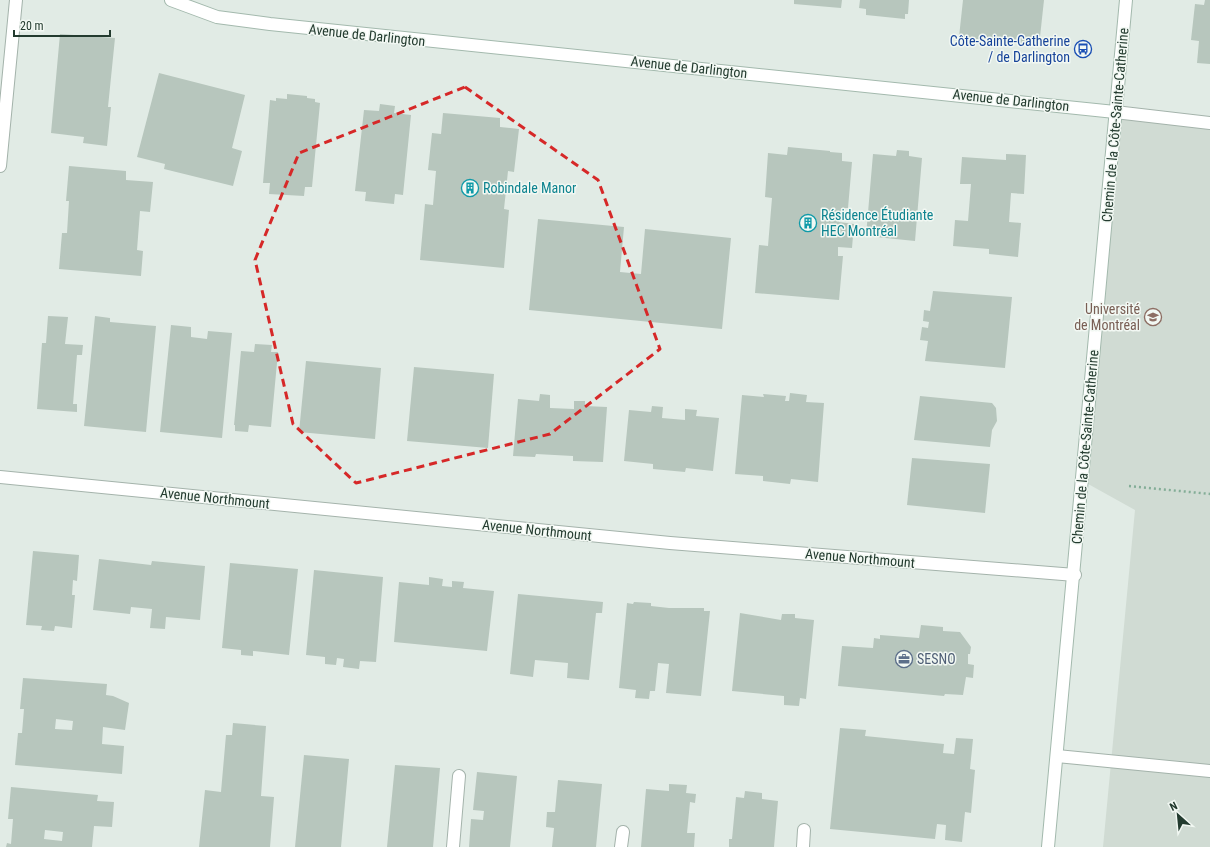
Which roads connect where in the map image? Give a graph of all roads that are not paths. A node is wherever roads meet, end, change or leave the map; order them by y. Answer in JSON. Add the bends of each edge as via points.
{"nodes":[{"id":1,"x":16,"y":0,"type":"edge"},
{"id":2,"x":171,"y":0,"type":"edge"},
{"id":3,"x":1126,"y":0,"type":"edge"},
{"id":4,"x":1115,"y":112,"type":"junction"},
{"id":5,"x":1210,"y":122,"type":"edge"},
{"id":6,"x":0,"y":166,"type":"edge"},
{"id":7,"x":0,"y":477,"type":"edge"},
{"id":8,"x":1075,"y":576,"type":"junction"},
{"id":9,"x":1057,"y":756,"type":"junction"},
{"id":10,"x":1210,"y":771,"type":"edge"},
{"id":11,"x":459,"y":776,"type":"dead end"},
{"id":12,"x":804,"y":830,"type":"dead end"},
{"id":13,"x":623,"y":832,"type":"dead end"},
{"id":14,"x":453,"y":847,"type":"edge"},
{"id":15,"x":622,"y":847,"type":"edge"},
{"id":16,"x":803,"y":847,"type":"edge"},
{"id":17,"x":1048,"y":847,"type":"edge"}],
"edges":[{"from":1,"to":6,"type":"street"},
{"from":2,"to":4,"type":"street","name":"Avenue de Darlington","via":[[218,17],[277,25]]},
{"from":3,"to":4,"type":"street","name":"Chemin de la Côte-Sainte-Catherine"},
{"from":4,"to":5,"type":"street","name":"Avenue de Darlington"},
{"from":4,"to":8,"type":"street","name":"Chemin de la Côte-Sainte-Catherine","via":[[1081,480]]},
{"from":7,"to":8,"type":"street","name":"Avenue Northmount","via":[[662,542]]},
{"from":8,"to":9,"type":"street","name":"Chemin de la Côte-Sainte-Catherine"},
{"from":9,"to":10,"type":"street"},
{"from":9,"to":17,"type":"street","name":"Chemin de la Côte-Sainte-Catherine"},
{"from":11,"to":14,"type":"street"},
{"from":12,"to":16,"type":"street"},
{"from":13,"to":15,"type":"street"}]}
